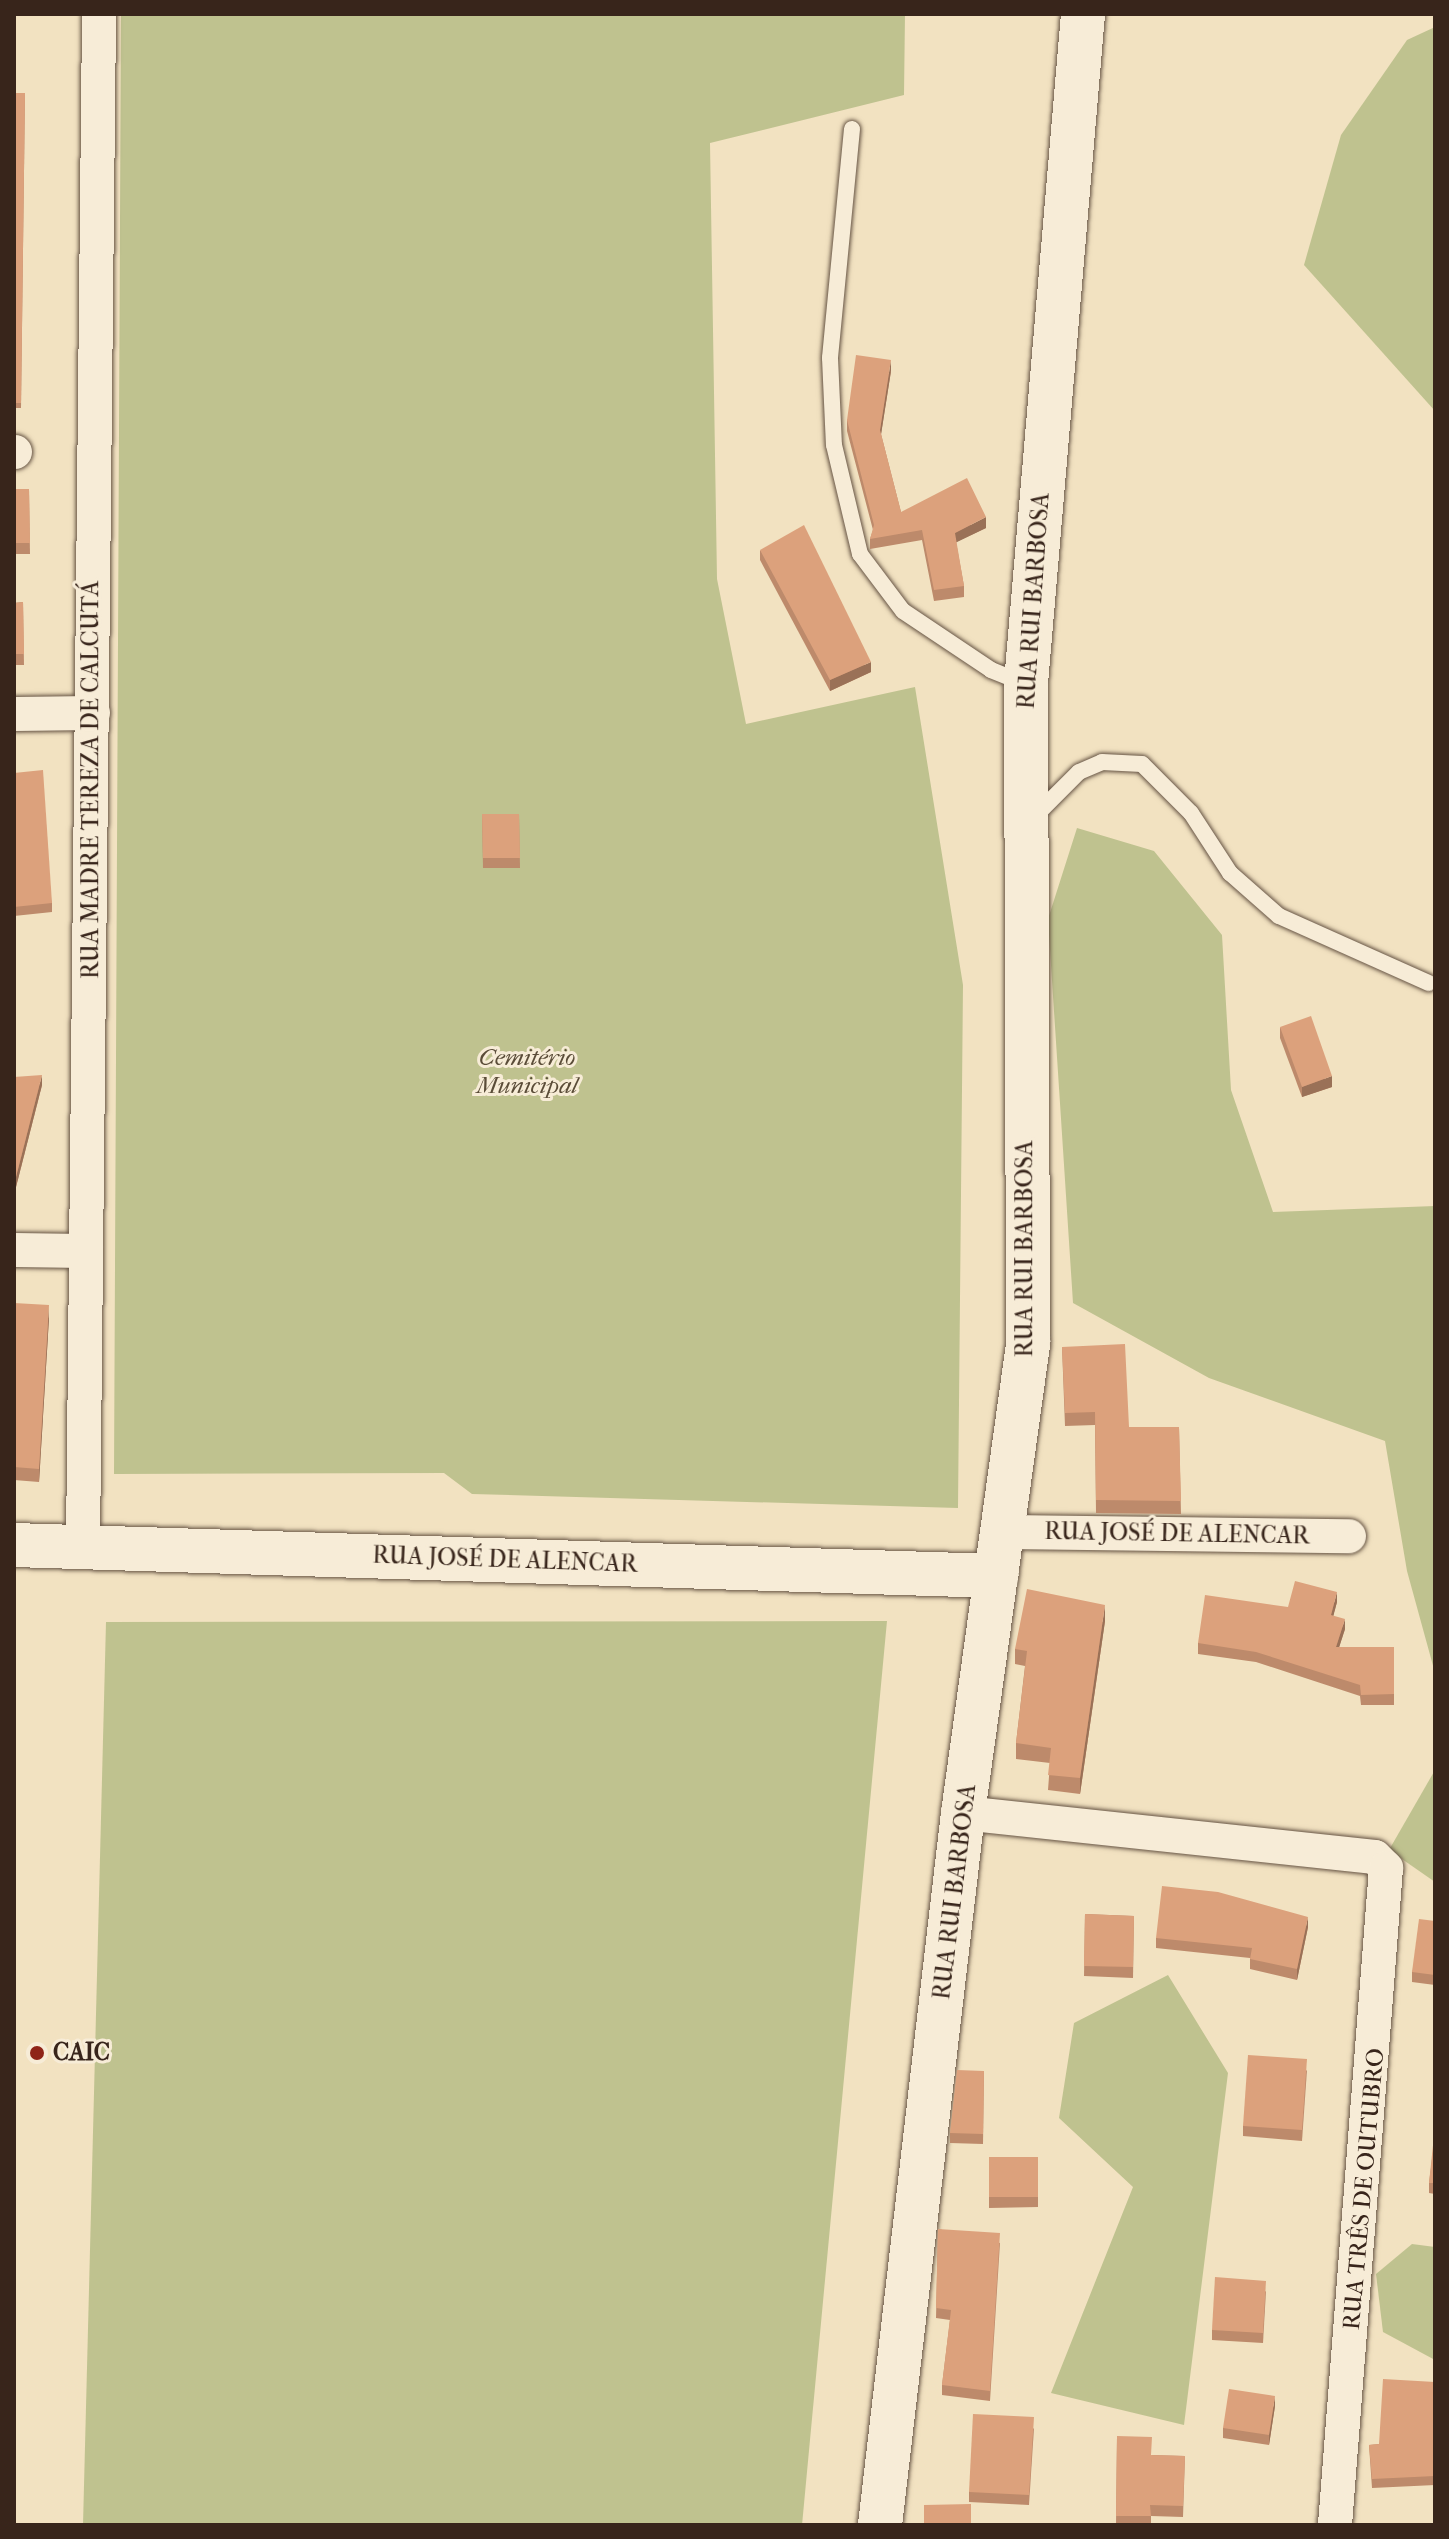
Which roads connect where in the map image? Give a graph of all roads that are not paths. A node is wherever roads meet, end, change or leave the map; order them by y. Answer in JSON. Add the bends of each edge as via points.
{"nodes":[{"id":1,"x":99,"y":14,"type":"edge"},
{"id":2,"x":1083,"y":14,"type":"edge"},
{"id":3,"x":852,"y":129,"type":"dead end"},
{"id":4,"x":1026,"y":683,"type":"junction"},
{"id":5,"x":93,"y":713,"type":"junction"},
{"id":6,"x":14,"y":714,"type":"edge"},
{"id":7,"x":1024,"y":827,"type":"junction"},
{"id":8,"x":1429,"y":983,"type":"dead end"},
{"id":9,"x":14,"y":1250,"type":"edge"},
{"id":10,"x":86,"y":1251,"type":"junction"},
{"id":11,"x":1004,"y":1532,"type":"junction"},
{"id":12,"x":1349,"y":1536,"type":"dead end"},
{"id":13,"x":14,"y":1545,"type":"edge"},
{"id":14,"x":83,"y":1545,"type":"junction"},
{"id":15,"x":997,"y":1576,"type":"junction"},
{"id":16,"x":963,"y":1813,"type":"junction"},
{"id":17,"x":880,"y":2525,"type":"edge"},
{"id":18,"x":1335,"y":2525,"type":"edge"}],
"edges":[{"from":1,"to":5,"type":"street","name":"RUA MADRE TEREZA DE CALCUTÁ"},
{"from":2,"to":4,"type":"main road","name":"RUA RUI BARBOSA"},
{"from":3,"to":4,"type":"lane","via":[[830,358],[834,445],[860,554],[903,611],[991,670]]},
{"from":4,"to":7,"type":"main road","name":"RUA RUI BARBOSA"},
{"from":5,"to":6,"type":"street"},
{"from":5,"to":10,"type":"street","name":"RUA MADRE TEREZA DE CALCUTÁ"},
{"from":7,"to":8,"type":"lane","via":[[1079,772],[1102,762],[1142,764],[1191,813],[1230,873],[1279,916]]},
{"from":7,"to":11,"type":"main road","name":"RUA RUI BARBOSA","via":[[1028,1342]]},
{"from":9,"to":10,"type":"street"},
{"from":10,"to":14,"type":"street","name":"RUA MADRE TEREZA DE CALCUTÁ"},
{"from":11,"to":12,"type":"street","name":"RUA JOSÉ DE ALENCAR"},
{"from":11,"to":15,"type":"main road","name":"RUA RUI BARBOSA"},
{"from":13,"to":14,"type":"main road","name":"RUA JOSÉ DE ALENCAR"},
{"from":14,"to":15,"type":"main road","name":"RUA JOSÉ DE ALENCAR"},
{"from":15,"to":16,"type":"main road","name":"RUA RUI BARBOSA"},
{"from":16,"to":17,"type":"main road","name":"RUA RUI BARBOSA"},
{"from":16,"to":18,"type":"street","name":"RUA TRÊS DE OUTUBRO","via":[[1375,1857],[1390,1880]]}]}
